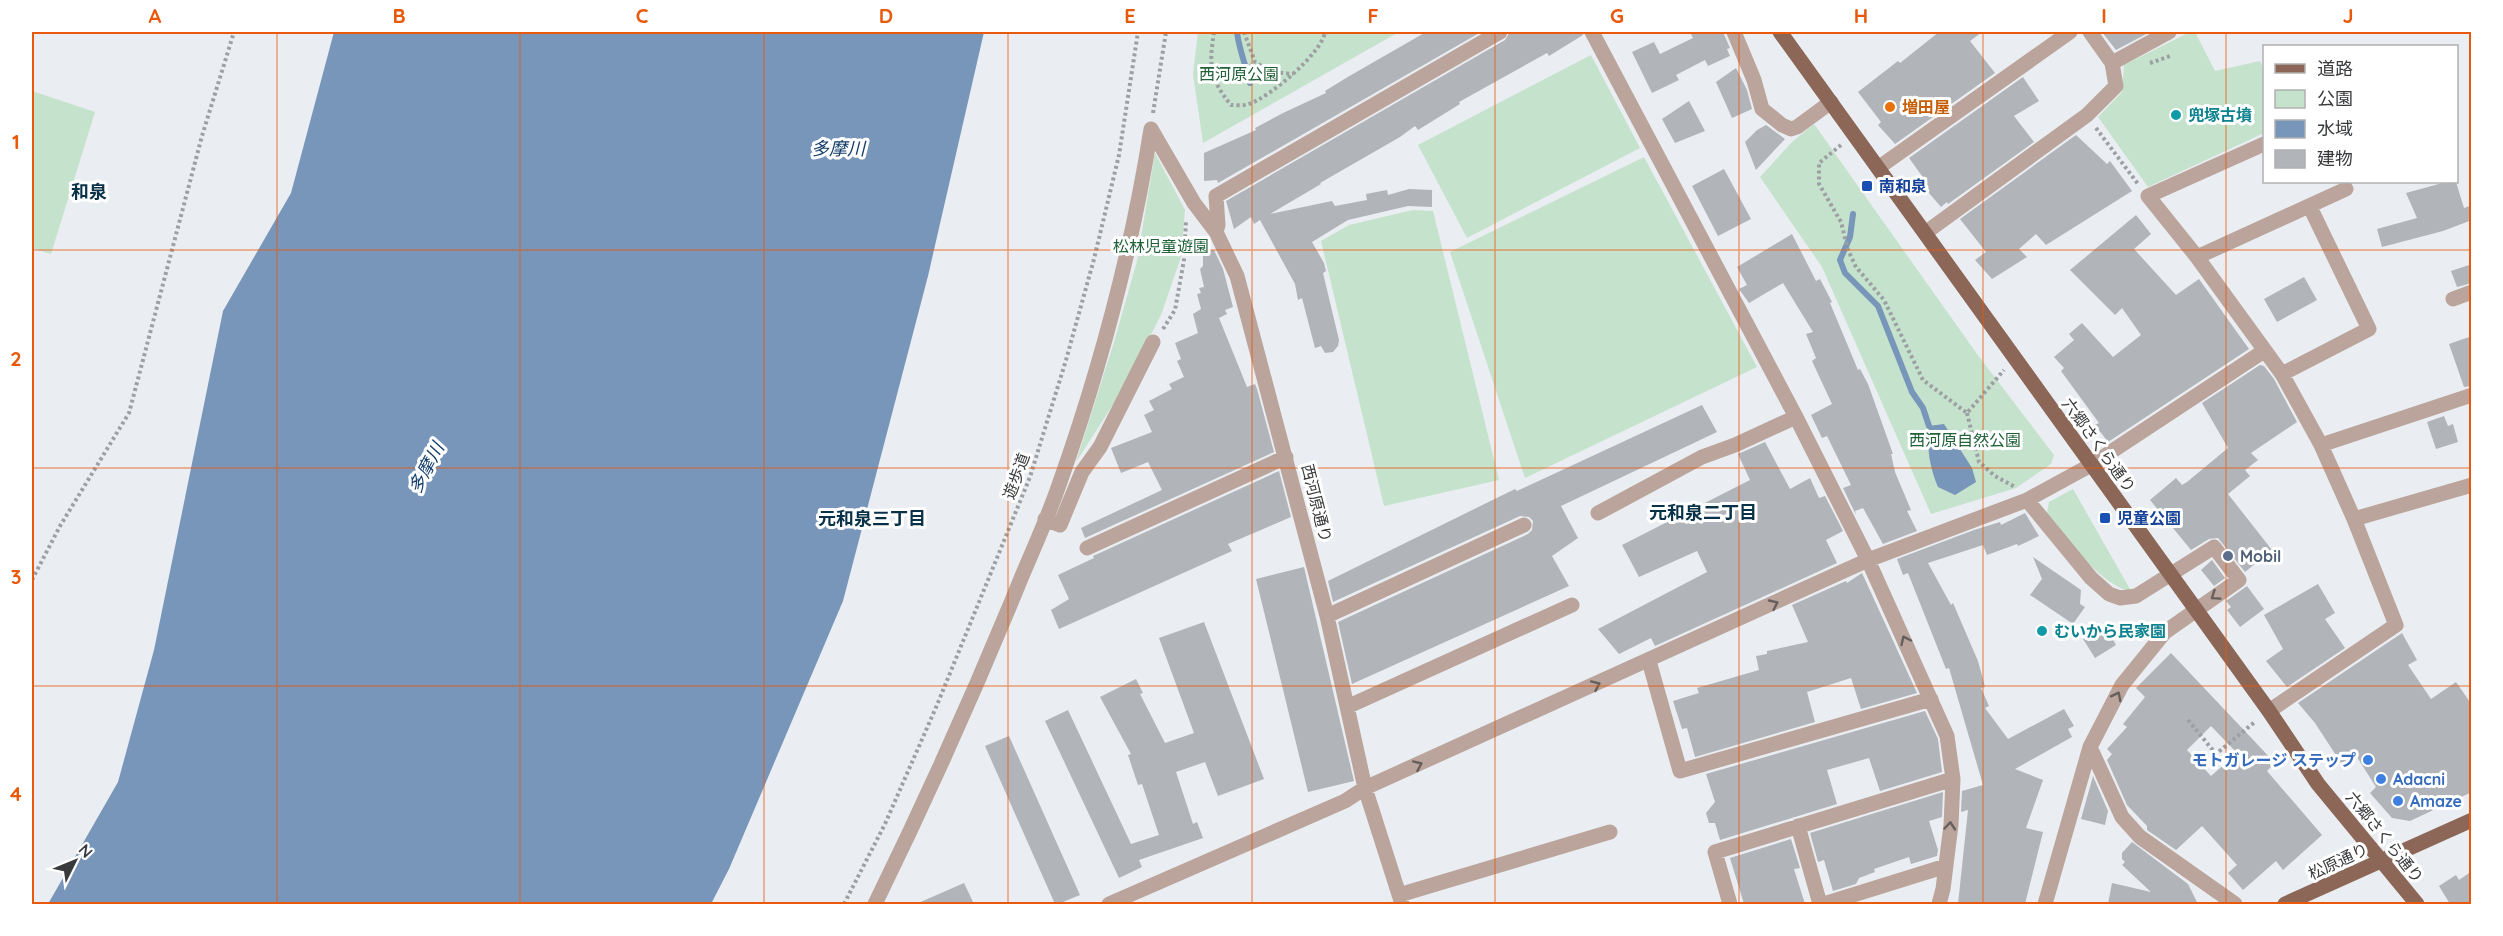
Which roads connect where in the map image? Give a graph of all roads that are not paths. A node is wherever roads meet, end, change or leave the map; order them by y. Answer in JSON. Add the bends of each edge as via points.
{"nodes":[{"id":1,"x":1500,"y":32,"type":"edge"},
{"id":2,"x":1592,"y":32,"type":"edge"},
{"id":3,"x":1734,"y":32,"type":"edge"},
{"id":4,"x":1780,"y":32,"type":"edge"},
{"id":5,"x":2070,"y":32,"type":"edge"},
{"id":6,"x":2090,"y":32,"type":"edge"},
{"id":7,"x":2169,"y":32,"type":"edge"},
{"id":8,"x":2112,"y":63,"type":"junction"},
{"id":9,"x":1831,"y":102,"type":"junction"},
{"id":10,"x":2263,"y":145,"type":"edge"},
{"id":11,"x":1878,"y":168,"type":"junction"},
{"id":12,"x":2346,"y":189,"type":"dead end"},
{"id":13,"x":2310,"y":207,"type":"junction"},
{"id":14,"x":1216,"y":232,"type":"junction"},
{"id":15,"x":1924,"y":233,"type":"junction"},
{"id":16,"x":2197,"y":256,"type":"junction"},
{"id":17,"x":2472,"y":292,"type":"edge"},
{"id":18,"x":2453,"y":299,"type":"dead end"},
{"id":19,"x":1154,"y":342,"type":"road end"},
{"id":20,"x":2265,"y":351,"type":"junction"},
{"id":21,"x":2282,"y":374,"type":"junction"},
{"id":22,"x":2472,"y":395,"type":"edge"},
{"id":23,"x":1796,"y":417,"type":"junction"},
{"id":24,"x":2321,"y":445,"type":"junction"},
{"id":25,"x":1286,"y":457,"type":"junction"},
{"id":26,"x":2091,"y":465,"type":"junction"},
{"id":27,"x":2472,"y":485,"type":"edge"},
{"id":28,"x":2027,"y":500,"type":"junction"},
{"id":29,"x":1598,"y":513,"type":"dead end"},
{"id":30,"x":1045,"y":519,"type":"junction"},
{"id":31,"x":2354,"y":519,"type":"junction"},
{"id":32,"x":1524,"y":525,"type":"dead end"},
{"id":33,"x":1087,"y":548,"type":"dead end"},
{"id":34,"x":1868,"y":560,"type":"junction"},
{"id":35,"x":2171,"y":575,"type":"junction"},
{"id":36,"x":1572,"y":605,"type":"dead end"},
{"id":37,"x":2195,"y":610,"type":"junction"},
{"id":38,"x":1327,"y":616,"type":"junction"},
{"id":39,"x":1649,"y":661,"type":"junction"},
{"id":40,"x":1931,"y":699,"type":"junction"},
{"id":41,"x":1349,"y":706,"type":"junction"},
{"id":42,"x":2268,"y":711,"type":"junction"},
{"id":43,"x":2090,"y":747,"type":"junction"},
{"id":44,"x":1953,"y":779,"type":"junction"},
{"id":45,"x":1365,"y":788,"type":"junction"},
{"id":46,"x":2472,"y":820,"type":"edge"},
{"id":47,"x":1798,"y":826,"type":"junction"},
{"id":48,"x":1610,"y":832,"type":"dead end"},
{"id":49,"x":2382,"y":860,"type":"junction"},
{"id":50,"x":1946,"y":866,"type":"junction"},
{"id":51,"x":1400,"y":900,"type":"edge"},
{"id":52,"x":875,"y":904,"type":"edge"},
{"id":53,"x":1109,"y":904,"type":"edge"},
{"id":54,"x":1730,"y":904,"type":"edge"},
{"id":55,"x":1822,"y":904,"type":"edge"},
{"id":56,"x":1939,"y":904,"type":"edge"},
{"id":57,"x":2045,"y":904,"type":"edge"},
{"id":58,"x":2235,"y":904,"type":"edge"},
{"id":59,"x":2285,"y":904,"type":"edge"},
{"id":60,"x":2417,"y":904,"type":"edge"}],
"edges":[{"from":1,"to":14,"type":"street","via":[[1216,196]]},
{"from":2,"to":23,"type":"street"},
{"from":3,"to":9,"type":"street","via":[[1762,109],[1782,125],[1797,127]]},
{"from":4,"to":9,"type":"main road","name":"六郷さくら通り"},
{"from":5,"to":11,"type":"street"},
{"from":6,"to":8,"type":"street"},
{"from":7,"to":8,"type":"street"},
{"from":8,"to":15,"type":"street","via":[[2116,86],[2087,115]]},
{"from":9,"to":11,"type":"main road","name":"六郷さくら通り"},
{"from":10,"to":16,"type":"street","via":[[2148,196]]},
{"from":11,"to":15,"type":"main road","name":"六郷さくら通り"},
{"from":12,"to":13,"type":"street"},
{"from":13,"to":16,"type":"street"},
{"from":13,"to":21,"type":"street","via":[[2369,329]]},
{"from":14,"to":25,"type":"street","name":"西河原通り","via":[[1237,276]]},
{"from":14,"to":30,"type":"street","name":"西河原通り","via":[[1194,203],[1151,129],[1141,190],[1106,333],[1080,422]]},
{"from":15,"to":26,"type":"main road","name":"六郷さくら通り"},
{"from":16,"to":20,"type":"street"},
{"from":17,"to":18,"type":"street"},
{"from":19,"to":30,"type":"street","via":[[1100,447],[1082,472],[1060,525]]},
{"from":20,"to":21,"type":"street"},
{"from":20,"to":26,"type":"street"},
{"from":21,"to":24,"type":"street"},
{"from":22,"to":24,"type":"street"},
{"from":23,"to":29,"type":"street","via":[[1702,457]]},
{"from":23,"to":34,"type":"street"},
{"from":24,"to":31,"type":"street"},
{"from":25,"to":33,"type":"street"},
{"from":25,"to":38,"type":"street","name":"西河原通り"},
{"from":26,"to":28,"type":"street"},
{"from":26,"to":35,"type":"main road","name":"六郷さくら通り"},
{"from":27,"to":31,"type":"street"},
{"from":28,"to":34,"type":"street"},
{"from":28,"to":35,"type":"street","via":[[2091,578],[2109,594],[2120,598],[2136,596]]},
{"from":30,"to":52,"type":"street","via":[[974,690]]},
{"from":31,"to":42,"type":"street","via":[[2396,625]]},
{"from":32,"to":38,"type":"street"},
{"from":39,"to":34,"type":"street","one_way":true},
{"from":40,"to":34,"type":"street","one_way":true},
{"from":35,"to":37,"type":"main road","name":"六郷さくら通り"},
{"from":35,"to":37,"type":"street","one_way":true,"via":[[2214,547],[2239,580]]},
{"from":36,"to":41,"type":"street"},
{"from":37,"to":42,"type":"main road","name":"六郷さくら通り"},
{"from":43,"to":37,"type":"street","one_way":true,"via":[[2122,685],[2165,632]]},
{"from":38,"to":41,"type":"street","name":"西河原通り"},
{"from":39,"to":40,"type":"street","via":[[1680,771]]},
{"from":45,"to":39,"type":"street","one_way":true},
{"from":40,"to":44,"type":"street","via":[[1947,736]]},
{"from":41,"to":45,"type":"street","name":"西河原通り"},
{"from":42,"to":49,"type":"main road","name":"六郷さくら通り","via":[[2318,784]]},
{"from":43,"to":57,"type":"street"},
{"from":43,"to":58,"type":"street","via":[[2122,817],[2140,837]]},
{"from":44,"to":47,"type":"street"},
{"from":50,"to":44,"type":"street","one_way":true},
{"from":45,"to":51,"type":"street","name":"西河原通り"},
{"from":45,"to":53,"type":"street","via":[[1345,801]]},
{"from":46,"to":49,"type":"main road","name":"松原通り"},
{"from":47,"to":54,"type":"street","via":[[1716,852]]},
{"from":47,"to":55,"type":"street"},
{"from":48,"to":51,"type":"street"},
{"from":49,"to":59,"type":"main road","name":"松原通り"},
{"from":49,"to":60,"type":"main road","name":"六郷さくら通り"},
{"from":50,"to":55,"type":"street"},
{"from":50,"to":56,"type":"street"}]}
